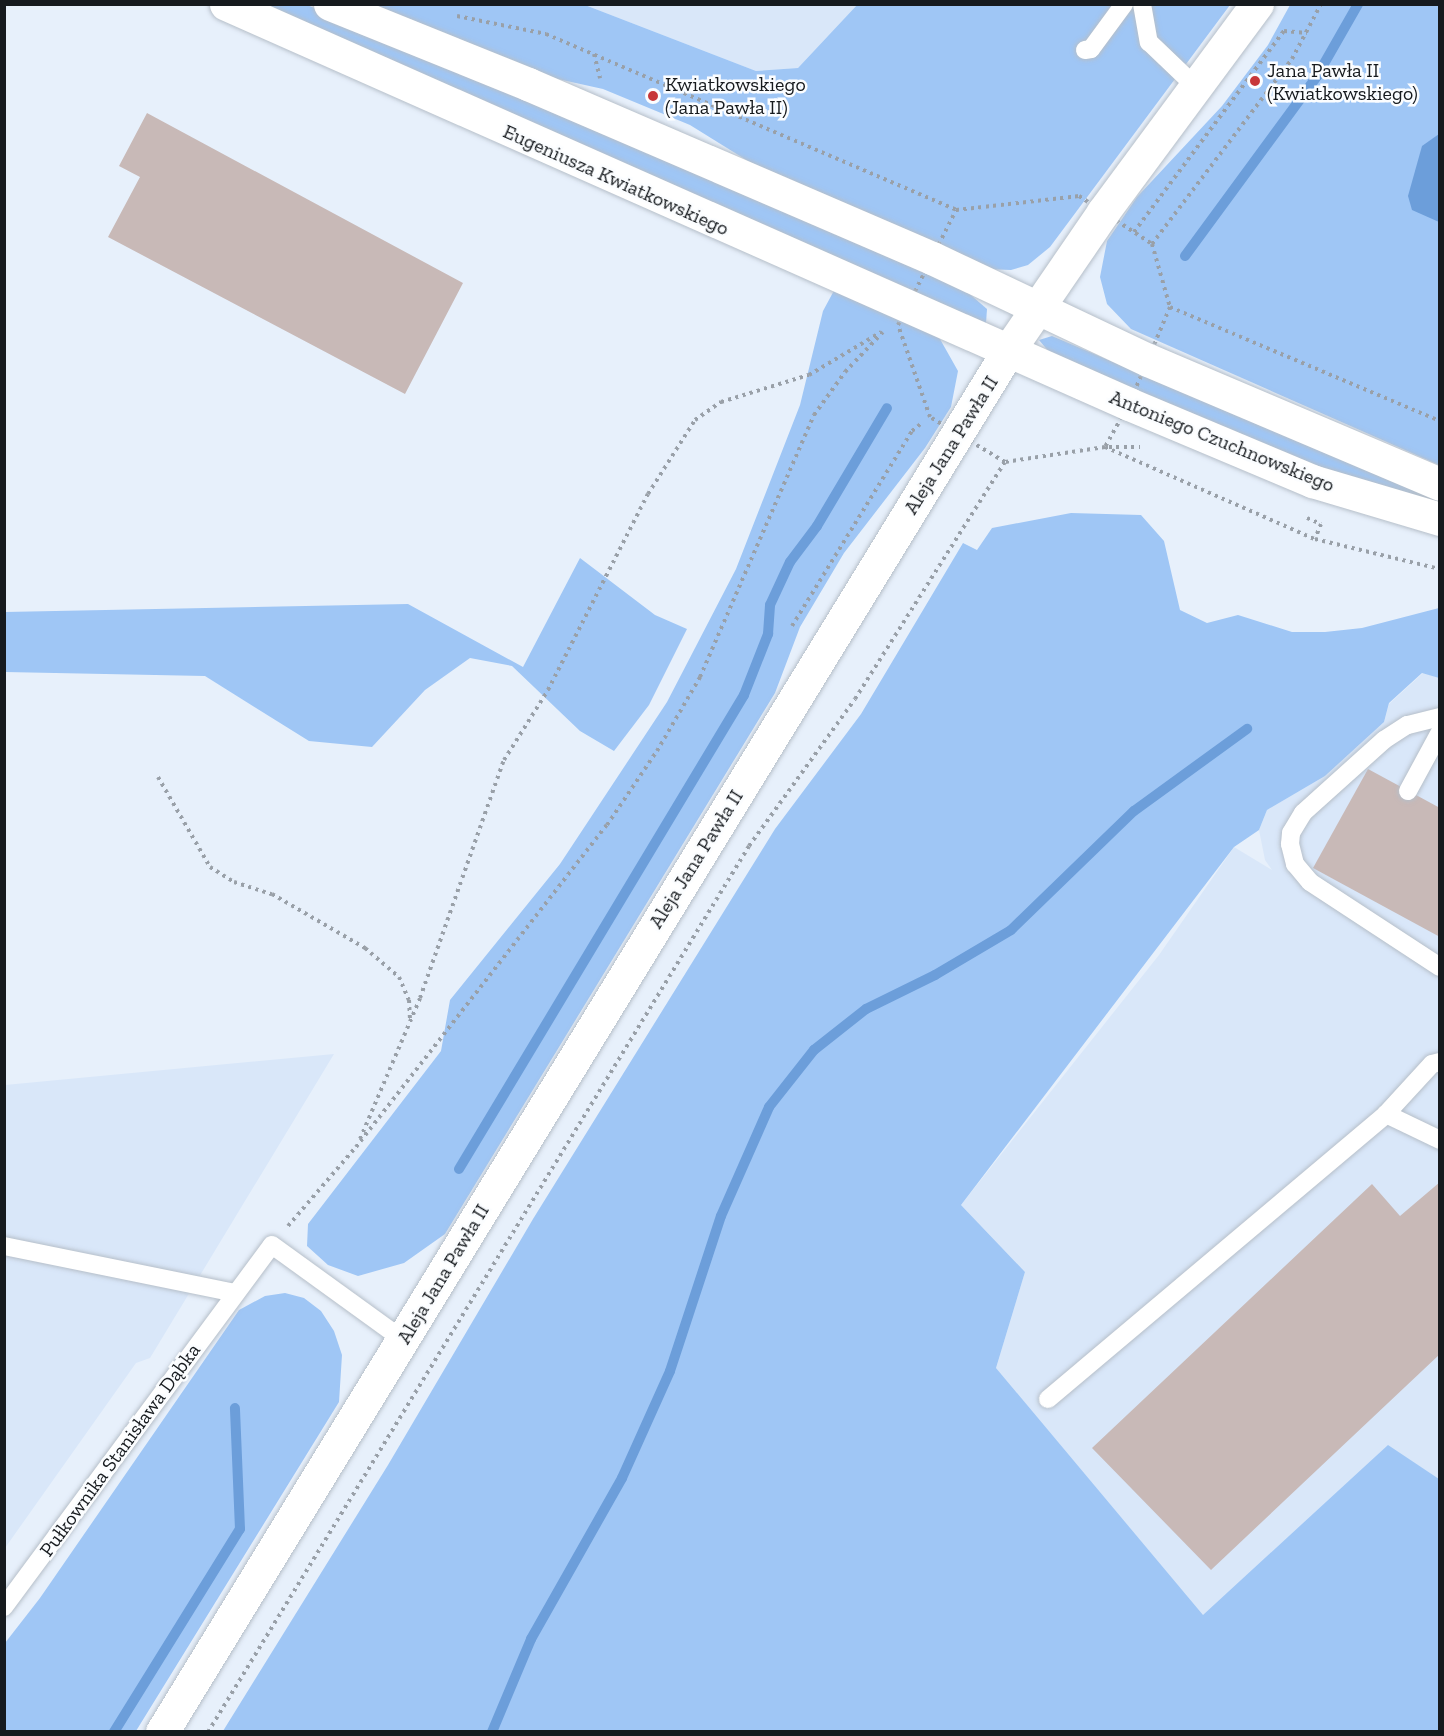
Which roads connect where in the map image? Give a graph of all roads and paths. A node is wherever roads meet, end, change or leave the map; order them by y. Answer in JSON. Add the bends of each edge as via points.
{"nodes":[{"id":1,"x":226,"y":4,"type":"edge"},
{"id":2,"x":330,"y":4,"type":"edge"},
{"id":3,"x":1124,"y":4,"type":"edge"},
{"id":4,"x":1142,"y":4,"type":"edge"},
{"id":5,"x":1257,"y":4,"type":"edge"},
{"id":6,"x":1321,"y":4,"type":"edge"},
{"id":7,"x":453,"y":15,"type":"dead end"},
{"id":8,"x":1307,"y":33,"type":"junction"},
{"id":9,"x":1085,"y":50,"type":"dead end"},
{"id":10,"x":1195,"y":86,"type":"junction"},
{"id":11,"x":956,"y":210,"type":"dead end"},
{"id":12,"x":1134,"y":232,"type":"dead end"},
{"id":13,"x":1152,"y":244,"type":"dead end"},
{"id":14,"x":1038,"y":307,"type":"junction"},
{"id":15,"x":1170,"y":307,"type":"dead end"},
{"id":16,"x":1008,"y":351,"type":"junction"},
{"id":17,"x":930,"y":417,"type":"dead end"},
{"id":18,"x":1440,"y":421,"type":"edge"},
{"id":19,"x":1105,"y":447,"type":"dead end"},
{"id":20,"x":1005,"y":462,"type":"dead end"},
{"id":21,"x":1440,"y":484,"type":"edge"},
{"id":22,"x":1440,"y":519,"type":"edge"},
{"id":23,"x":1440,"y":569,"type":"edge"},
{"id":24,"x":792,"y":626,"type":"dead end"},
{"id":25,"x":1440,"y":717,"type":"edge"},
{"id":26,"x":1440,"y":732,"type":"edge"},
{"id":27,"x":158,"y":777,"type":"dead end"},
{"id":28,"x":1408,"y":791,"type":"dead end"},
{"id":29,"x":1440,"y":967,"type":"edge"},
{"id":30,"x":410,"y":1024,"type":"junction"},
{"id":31,"x":1440,"y":1062,"type":"edge"},
{"id":32,"x":1386,"y":1114,"type":"junction"},
{"id":33,"x":1440,"y":1140,"type":"edge"},
{"id":34,"x":356,"y":1147,"type":"junction"},
{"id":35,"x":272,"y":1245,"type":"junction"},
{"id":36,"x":4,"y":1246,"type":"edge"},
{"id":37,"x":235,"y":1293,"type":"junction"},
{"id":38,"x":403,"y":1340,"type":"junction"},
{"id":39,"x":1048,"y":1399,"type":"dead end"},
{"id":40,"x":4,"y":1607,"type":"edge"},
{"id":41,"x":162,"y":1731,"type":"edge"},
{"id":42,"x":208,"y":1731,"type":"edge"}],
"edges":[{"from":1,"to":16,"type":"street","name":"Eugeniusza Kwiatkowskiego"},
{"from":2,"to":14,"type":"street","via":[[528,84]]},
{"from":3,"to":9,"type":"lane","via":[[1091,49]]},
{"from":4,"to":10,"type":"lane","via":[[1149,42]]},
{"from":5,"to":10,"type":"street","name":"Aleja Jana Pawła II"},
{"from":6,"to":8,"type":"path"},
{"from":7,"to":11,"type":"path","via":[[546,34]]},
{"from":8,"to":12,"type":"path","via":[[1284,31]]},
{"from":8,"to":13,"type":"path","via":[[1293,59]]},
{"from":10,"to":14,"type":"street","name":"Aleja Jana Pawła II"},
{"from":14,"to":16,"type":"street","name":"Aleja Jana Pawła II"},
{"from":14,"to":21,"type":"street","via":[[1148,360]]},
{"from":15,"to":18,"type":"path"},
{"from":16,"to":22,"type":"street","name":"Antoniego Czuchnowskiego","via":[[1312,481]]},
{"from":16,"to":38,"type":"street","name":"Aleja Jana Pawła II"},
{"from":17,"to":24,"type":"path","via":[[912,431]]},
{"from":19,"to":23,"type":"path","via":[[1315,539]]},
{"from":20,"to":42,"type":"path","via":[[855,699],[749,846]]},
{"from":25,"to":29,"type":"lane","via":[[1407,725],[1384,740],[1303,813],[1291,833],[1290,844],[1295,864],[1310,882]]},
{"from":26,"to":28,"type":"lane"},
{"from":27,"to":30,"type":"path","via":[[210,867],[234,882],[272,894],[365,948],[399,976],[409,1000]]},
{"from":30,"to":34,"type":"path"},
{"from":30,"to":34,"type":"path","via":[[504,760],[548,690],[648,494],[695,420],[721,402],[809,375],[886,329],[845,372],[814,415],[700,677],[657,752],[607,825]]},
{"from":31,"to":32,"type":"lane","via":[[1432,1064]]},
{"from":32,"to":33,"type":"lane"},
{"from":32,"to":39,"type":"lane"},
{"from":34,"to":35,"type":"path"},
{"from":35,"to":37,"type":"lane","name":"Pułkownika Stanisława Dąbka"},
{"from":35,"to":38,"type":"lane"},
{"from":36,"to":37,"type":"lane"},
{"from":37,"to":40,"type":"lane","name":"Pułkownika Stanisława Dąbka"},
{"from":38,"to":41,"type":"street","name":"Aleja Jana Pawła II"}]}
